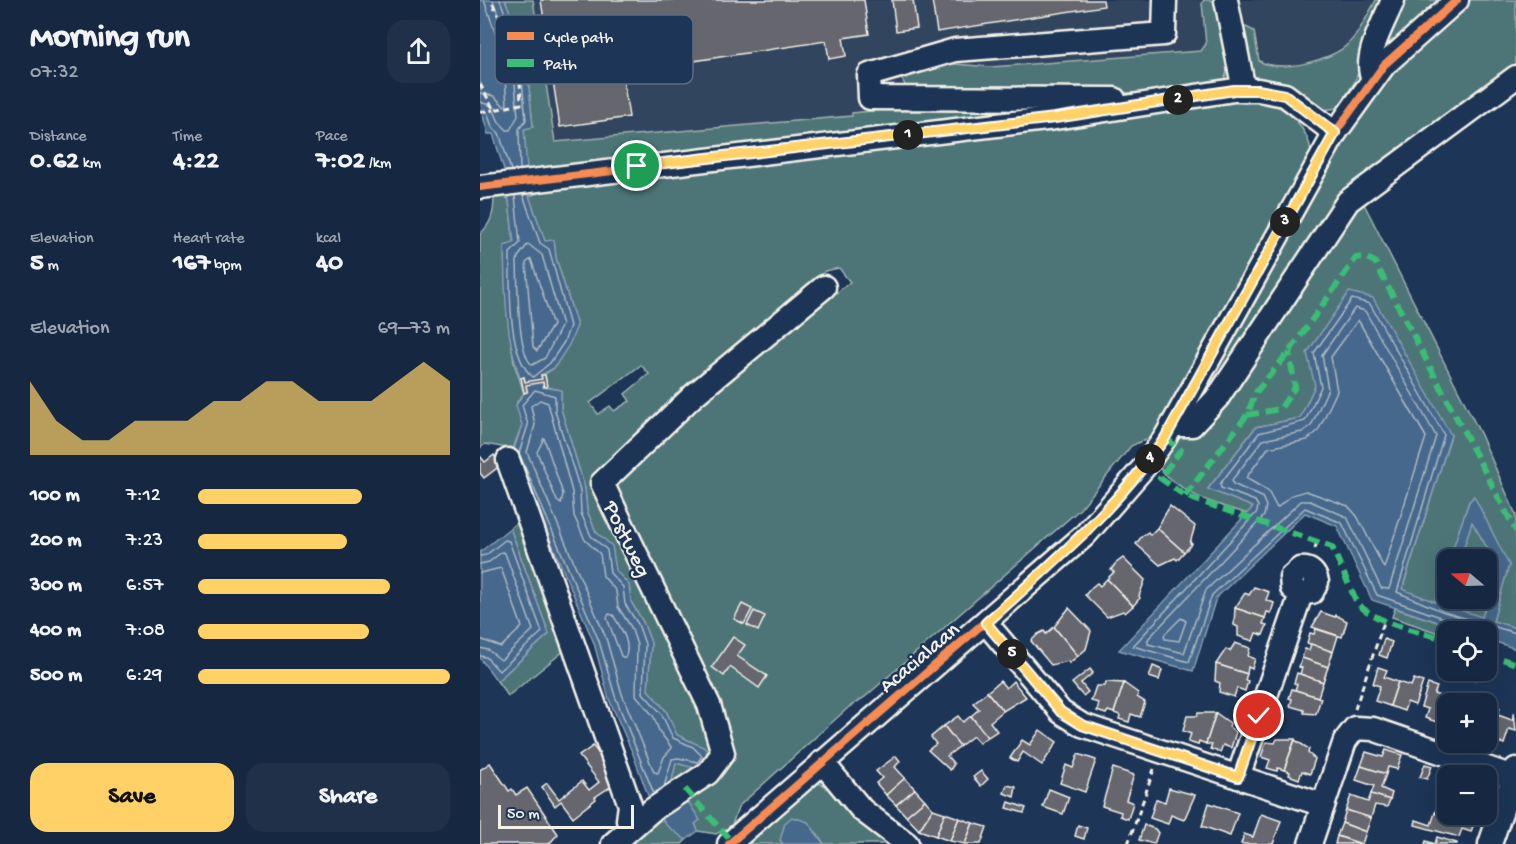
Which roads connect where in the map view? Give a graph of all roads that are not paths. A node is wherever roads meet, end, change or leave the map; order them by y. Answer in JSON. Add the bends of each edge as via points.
{"nodes":[{"id":1,"x":1165,"y":0,"type":"edge"},
{"id":2,"x":1226,"y":0,"type":"edge"},
{"id":3,"x":1393,"y":0,"type":"edge"},
{"id":4,"x":1457,"y":0,"type":"edge"},
{"id":5,"x":1516,"y":77,"type":"edge"},
{"id":6,"x":1373,"y":79,"type":"junction"},
{"id":7,"x":1244,"y":90,"type":"junction"},
{"id":8,"x":1142,"y":105,"type":"junction"},
{"id":9,"x":1335,"y":133,"type":"junction"},
{"id":10,"x":480,"y":187,"type":"edge"},
{"id":11,"x":824,"y":287,"type":"dead end"},
{"id":12,"x":1172,"y":425,"type":"junction"},
{"id":13,"x":508,"y":460,"type":"dead end"},
{"id":14,"x":1300,"y":594,"type":"dead end"},
{"id":15,"x":986,"y":623,"type":"junction"},
{"id":16,"x":822,"y":762,"type":"junction"},
{"id":17,"x":1515,"y":773,"type":"edge"},
{"id":18,"x":1238,"y":777,"type":"junction"},
{"id":19,"x":1323,"y":805,"type":"junction"},
{"id":20,"x":630,"y":829,"type":"junction"},
{"id":21,"x":732,"y":843,"type":"edge"},
{"id":22,"x":613,"y":844,"type":"edge"},
{"id":23,"x":907,"y":844,"type":"edge"},
{"id":24,"x":1310,"y":844,"type":"edge"},
{"id":25,"x":1490,"y":844,"type":"edge"}],
"edges":[{"from":1,"to":8,"type":"street","via":[[1164,34],[955,50],[869,75],[870,98],[1111,98]]},
{"from":2,"to":7,"type":"street"},
{"from":3,"to":6,"type":"street","via":[[1371,57]]},
{"from":4,"to":6,"type":"street","name":"Acacialaan"},
{"from":5,"to":12,"type":"street","via":[[1348,201],[1218,397],[1192,426]]},
{"from":6,"to":9,"type":"street","name":"Acacialaan"},
{"from":7,"to":8,"type":"street"},
{"from":7,"to":9,"type":"street","via":[[1285,95]]},
{"from":8,"to":10,"type":"street"},
{"from":9,"to":12,"type":"street","name":"Acacialaan"},
{"from":11,"to":20,"type":"street","name":"Postweg","via":[[694,395],[602,483],[709,705],[723,753],[708,773]]},
{"from":12,"to":15,"type":"street","name":"Acacialaan","via":[[1145,466],[1084,535]]},
{"from":13,"to":20,"type":"street","via":[[630,805]]},
{"from":14,"to":18,"type":"street"},
{"from":15,"to":16,"type":"street","name":"Acacialaan"},
{"from":15,"to":18,"type":"street","via":[[1061,712],[1082,725]]},
{"from":16,"to":21,"type":"street","name":"Acacialaan"},
{"from":16,"to":23,"type":"street","via":[[862,810]]},
{"from":17,"to":19,"type":"street","via":[[1373,729],[1355,728],[1345,741]]},
{"from":17,"to":25,"type":"street"},
{"from":18,"to":19,"type":"street"},
{"from":19,"to":24,"type":"street"},
{"from":20,"to":22,"type":"street","name":"Postweg"}]}
